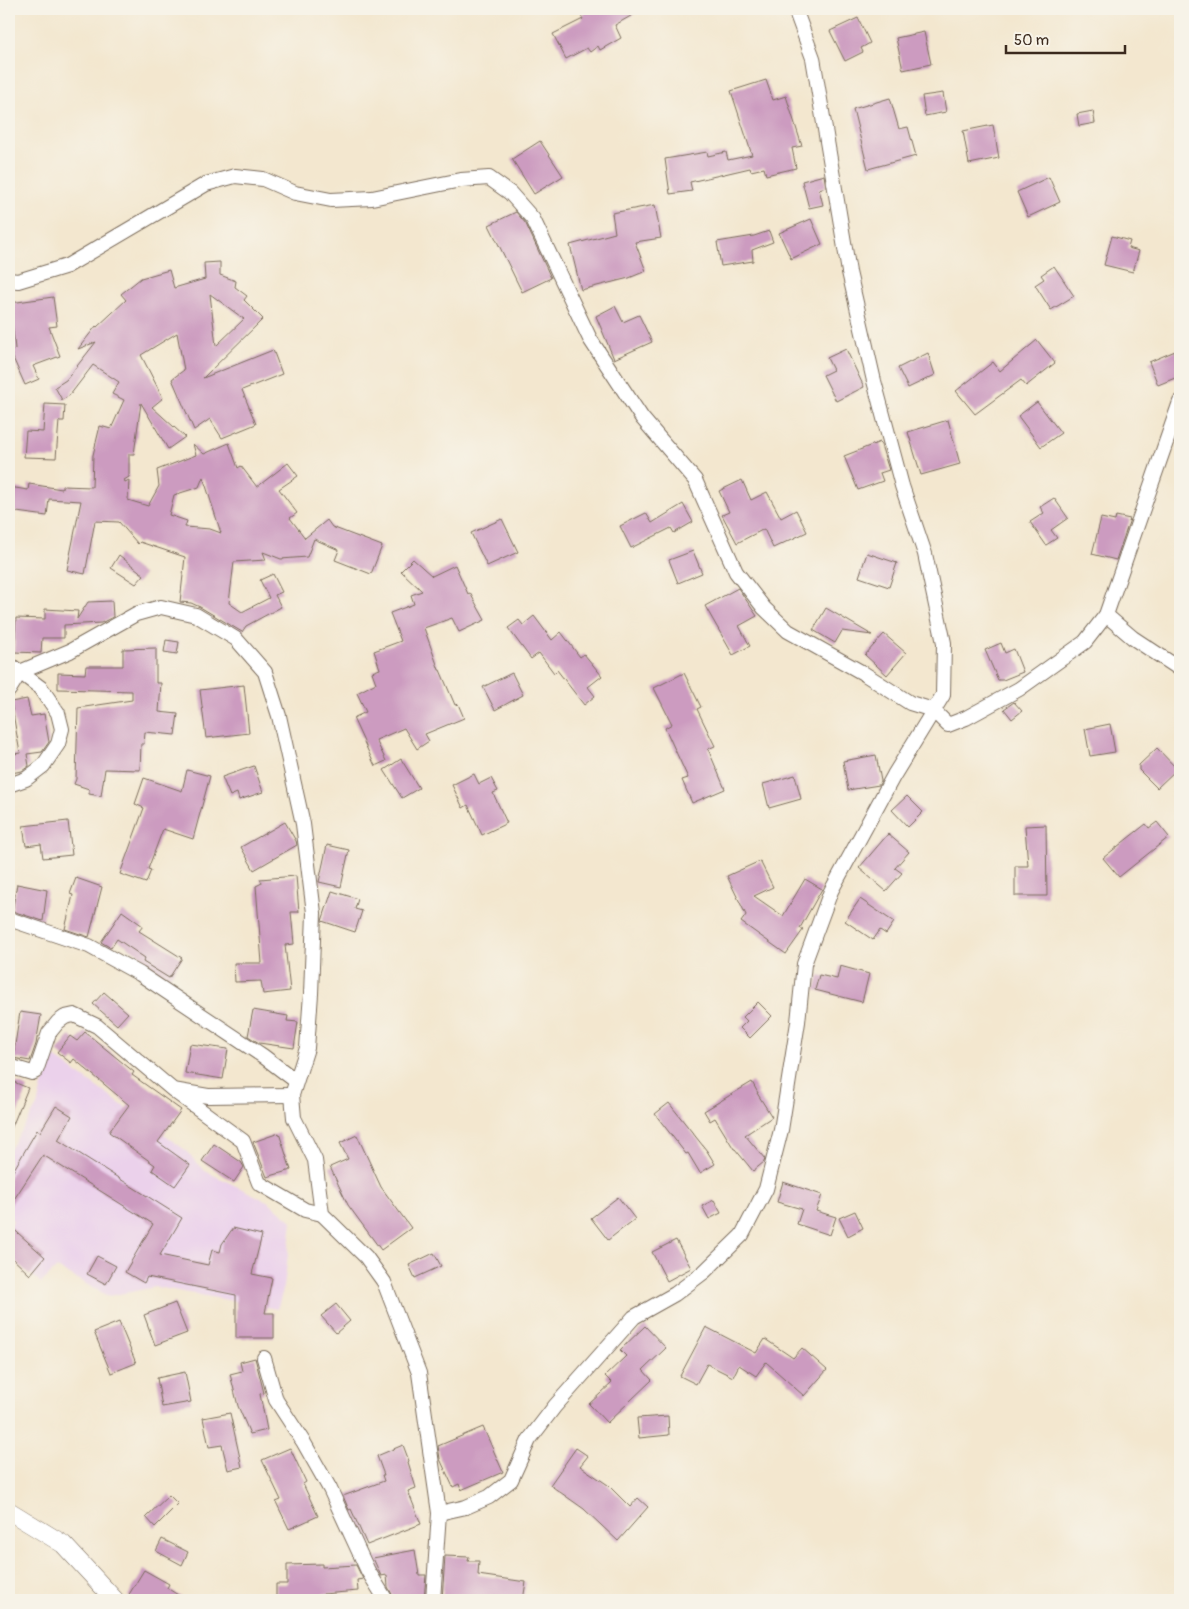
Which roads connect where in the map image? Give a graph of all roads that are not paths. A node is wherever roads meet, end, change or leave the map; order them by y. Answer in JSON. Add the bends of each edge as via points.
{"nodes":[{"id":1,"x":795,"y":9,"type":"edge"},
{"id":2,"x":9,"y":280,"type":"edge"},
{"id":3,"x":1180,"y":402,"type":"edge"},
{"id":4,"x":1106,"y":615,"type":"junction"},
{"id":5,"x":14,"y":668,"type":"edge"},
{"id":6,"x":1180,"y":669,"type":"edge"},
{"id":7,"x":9,"y":690,"type":"edge"},
{"id":8,"x":933,"y":710,"type":"junction"},
{"id":9,"x":9,"y":785,"type":"edge"},
{"id":10,"x":9,"y":919,"type":"edge"},
{"id":11,"x":9,"y":1066,"type":"edge"},
{"id":12,"x":296,"y":1081,"type":"junction"},
{"id":13,"x":173,"y":1090,"type":"junction"},
{"id":14,"x":292,"y":1095,"type":"junction"},
{"id":15,"x":322,"y":1214,"type":"junction"},
{"id":16,"x":264,"y":1358,"type":"dead end"},
{"id":17,"x":9,"y":1511,"type":"edge"},
{"id":18,"x":439,"y":1513,"type":"junction"},
{"id":19,"x":115,"y":1600,"type":"edge"},
{"id":20,"x":386,"y":1600,"type":"edge"},
{"id":21,"x":434,"y":1600,"type":"edge"}],
"edges":[{"from":1,"to":8,"type":"street","via":[[814,58],[849,272],[872,372],[902,486],[925,554],[944,643],[944,695]]},
{"from":2,"to":8,"type":"street","via":[[67,266],[206,184],[236,176],[263,179],[295,193],[331,200],[372,198],[461,180],[489,178],[510,193],[533,219],[590,339],[642,418],[695,480],[736,572],[764,608],[788,631],[910,703]]},
{"from":3,"to":4,"type":"street"},
{"from":4,"to":6,"type":"street","via":[[1133,638]]},
{"from":4,"to":8,"type":"street","via":[[1085,642],[1018,689],[966,718],[948,725]]},
{"from":5,"to":7,"type":"street"},
{"from":5,"to":9,"type":"street","via":[[41,688],[58,713],[62,729],[58,744],[43,766],[26,779]]},
{"from":5,"to":12,"type":"street","via":[[70,651],[136,614],[161,607],[196,614],[236,639],[265,672],[279,716],[303,824],[314,913],[306,1048]]},
{"from":8,"to":18,"type":"street","via":[[831,891],[804,964],[781,1130],[766,1189],[742,1235],[682,1289],[634,1317],[529,1440],[511,1480],[489,1497],[466,1507]]},
{"from":10,"to":12,"type":"street","via":[[89,946],[140,974]]},
{"from":11,"to":13,"type":"street","via":[[36,1071],[49,1033],[58,1022],[74,1015],[97,1026]]},
{"from":12,"to":14,"type":"street"},
{"from":13,"to":14,"type":"street","via":[[208,1096]]},
{"from":13,"to":15,"type":"street","via":[[243,1141],[259,1183],[305,1210]]},
{"from":14,"to":15,"type":"street","via":[[294,1118],[315,1160]]},
{"from":15,"to":18,"type":"street","via":[[366,1257],[388,1291],[419,1372]]},
{"from":16,"to":20,"type":"street","via":[[276,1400],[330,1489],[368,1571]]},
{"from":17,"to":19,"type":"street","via":[[63,1544]]},
{"from":18,"to":21,"type":"street"}]}
